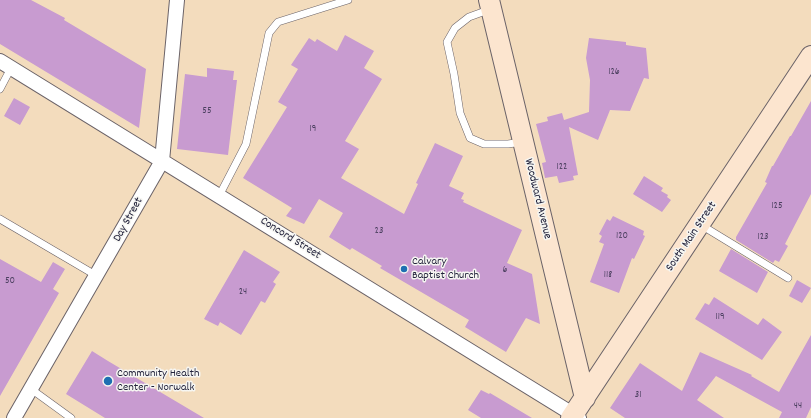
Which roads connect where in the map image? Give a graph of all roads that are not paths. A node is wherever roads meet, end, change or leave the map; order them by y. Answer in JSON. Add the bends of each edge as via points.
{"nodes":[{"id":1,"x":177,"y":0,"type":"edge"},
{"id":2,"x":348,"y":0,"type":"edge"},
{"id":3,"x":490,"y":4,"type":"edge"},
{"id":4,"x":6,"y":64,"type":"edge"},
{"id":5,"x":808,"y":67,"type":"edge"},
{"id":6,"x":0,"y":89,"type":"edge"},
{"id":7,"x":523,"y":142,"type":"junction"},
{"id":8,"x":162,"y":161,"type":"junction"},
{"id":9,"x":219,"y":196,"type":"junction"},
{"id":10,"x":0,"y":219,"type":"edge"},
{"id":11,"x":700,"y":225,"type":"junction"},
{"id":12,"x":97,"y":276,"type":"junction"},
{"id":13,"x":788,"y":278,"type":"dead end"},
{"id":14,"x":31,"y":389,"type":"junction"},
{"id":15,"x":585,"y":398,"type":"junction"},
{"id":16,"x":575,"y":417,"type":"edge"},
{"id":17,"x":14,"y":418,"type":"edge"},
{"id":18,"x":71,"y":418,"type":"edge"}],
"edges":[{"from":1,"to":8,"type":"street","name":"Day Street"},
{"from":2,"to":9,"type":"lane","via":[[278,22],[269,33],[246,144]]},
{"from":3,"to":7,"type":"main road","name":"Woodward Avenue"},
{"from":3,"to":7,"type":"lane","via":[[455,28],[447,42],[460,113],[470,138],[484,144]]},
{"from":4,"to":6,"type":"lane"},
{"from":4,"to":8,"type":"street","name":"Concord Street"},
{"from":5,"to":11,"type":"main road","name":"South Main Street"},
{"from":7,"to":15,"type":"main road","name":"Woodward Avenue"},
{"from":8,"to":9,"type":"street","name":"Concord Street"},
{"from":8,"to":12,"type":"street","name":"Day Street"},
{"from":9,"to":16,"type":"street","name":"Concord Street"},
{"from":10,"to":12,"type":"lane"},
{"from":11,"to":13,"type":"lane"},
{"from":11,"to":15,"type":"main road","name":"South Main Street"},
{"from":12,"to":14,"type":"street","name":"Day Street"},
{"from":14,"to":17,"type":"street","name":"Day Street"},
{"from":14,"to":18,"type":"lane"},
{"from":15,"to":16,"type":"main road","name":"South Main Street"}]}
